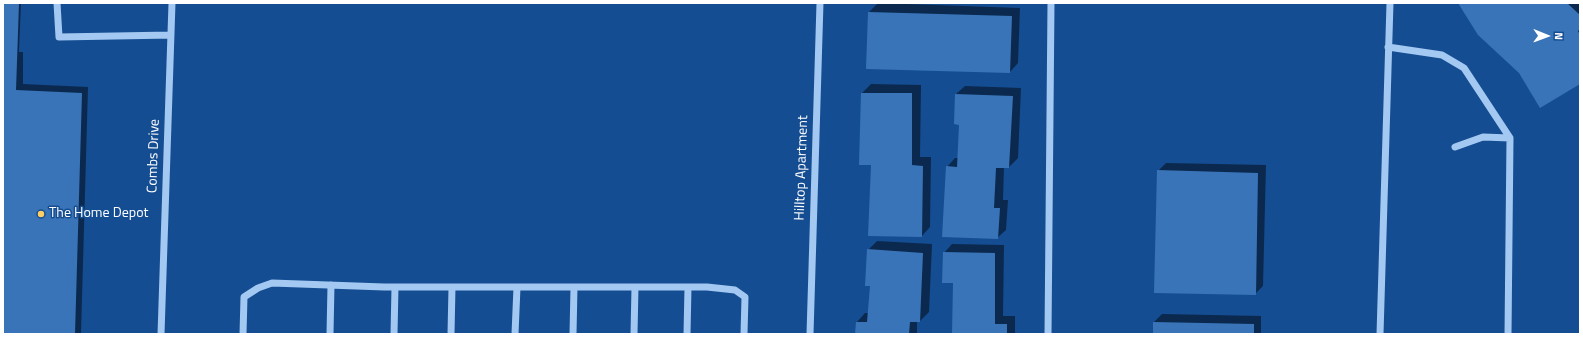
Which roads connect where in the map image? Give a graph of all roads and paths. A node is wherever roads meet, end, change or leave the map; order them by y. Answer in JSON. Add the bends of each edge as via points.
{"nodes":[{"id":1,"x":57,"y":3,"type":"edge"},
{"id":2,"x":172,"y":3,"type":"edge"},
{"id":3,"x":820,"y":3,"type":"edge"},
{"id":4,"x":1051,"y":3,"type":"edge"},
{"id":5,"x":1390,"y":3,"type":"edge"},
{"id":6,"x":171,"y":35,"type":"junction"},
{"id":7,"x":1388,"y":47,"type":"junction"},
{"id":8,"x":1510,"y":138,"type":"junction"},
{"id":9,"x":1454,"y":146,"type":"dead end"},
{"id":10,"x":331,"y":285,"type":"junction"},
{"id":11,"x":395,"y":287,"type":"junction"},
{"id":12,"x":452,"y":287,"type":"junction"},
{"id":13,"x":518,"y":287,"type":"junction"},
{"id":14,"x":574,"y":287,"type":"junction"},
{"id":15,"x":635,"y":288,"type":"junction"},
{"id":16,"x":688,"y":288,"type":"junction"},
{"id":17,"x":161,"y":334,"type":"edge"},
{"id":18,"x":243,"y":334,"type":"edge"},
{"id":19,"x":330,"y":334,"type":"edge"},
{"id":20,"x":394,"y":334,"type":"edge"},
{"id":21,"x":450,"y":334,"type":"edge"},
{"id":22,"x":515,"y":334,"type":"edge"},
{"id":23,"x":573,"y":334,"type":"edge"},
{"id":24,"x":634,"y":334,"type":"edge"},
{"id":25,"x":687,"y":334,"type":"edge"},
{"id":26,"x":744,"y":334,"type":"edge"},
{"id":27,"x":810,"y":334,"type":"edge"},
{"id":28,"x":1048,"y":334,"type":"edge"},
{"id":29,"x":1380,"y":334,"type":"edge"},
{"id":30,"x":1508,"y":334,"type":"edge"}],
"edges":[{"from":1,"to":6,"type":"street","via":[[59,37]]},
{"from":2,"to":6,"type":"street","name":"Combs Drive"},
{"from":3,"to":27,"type":"street","name":"Hilltop Apartment"},
{"from":4,"to":28,"type":"street"},
{"from":5,"to":7,"type":"street"},
{"from":6,"to":17,"type":"street","name":"Combs Drive"},
{"from":7,"to":8,"type":"street","via":[[1442,55],[1464,68]]},
{"from":7,"to":29,"type":"street"},
{"from":8,"to":9,"type":"street","via":[[1483,137]]},
{"from":8,"to":30,"type":"street"},
{"from":10,"to":11,"type":"street"},
{"from":10,"to":18,"type":"street","via":[[272,283],[258,288],[244,297]]},
{"from":10,"to":19,"type":"street"},
{"from":11,"to":12,"type":"street"},
{"from":11,"to":20,"type":"street"},
{"from":12,"to":13,"type":"street"},
{"from":12,"to":21,"type":"street"},
{"from":13,"to":14,"type":"street"},
{"from":13,"to":22,"type":"street"},
{"from":14,"to":15,"type":"street"},
{"from":14,"to":23,"type":"street"},
{"from":15,"to":16,"type":"street"},
{"from":15,"to":24,"type":"street"},
{"from":16,"to":25,"type":"street"},
{"from":16,"to":26,"type":"street","via":[[735,290],[745,297]]}]}
